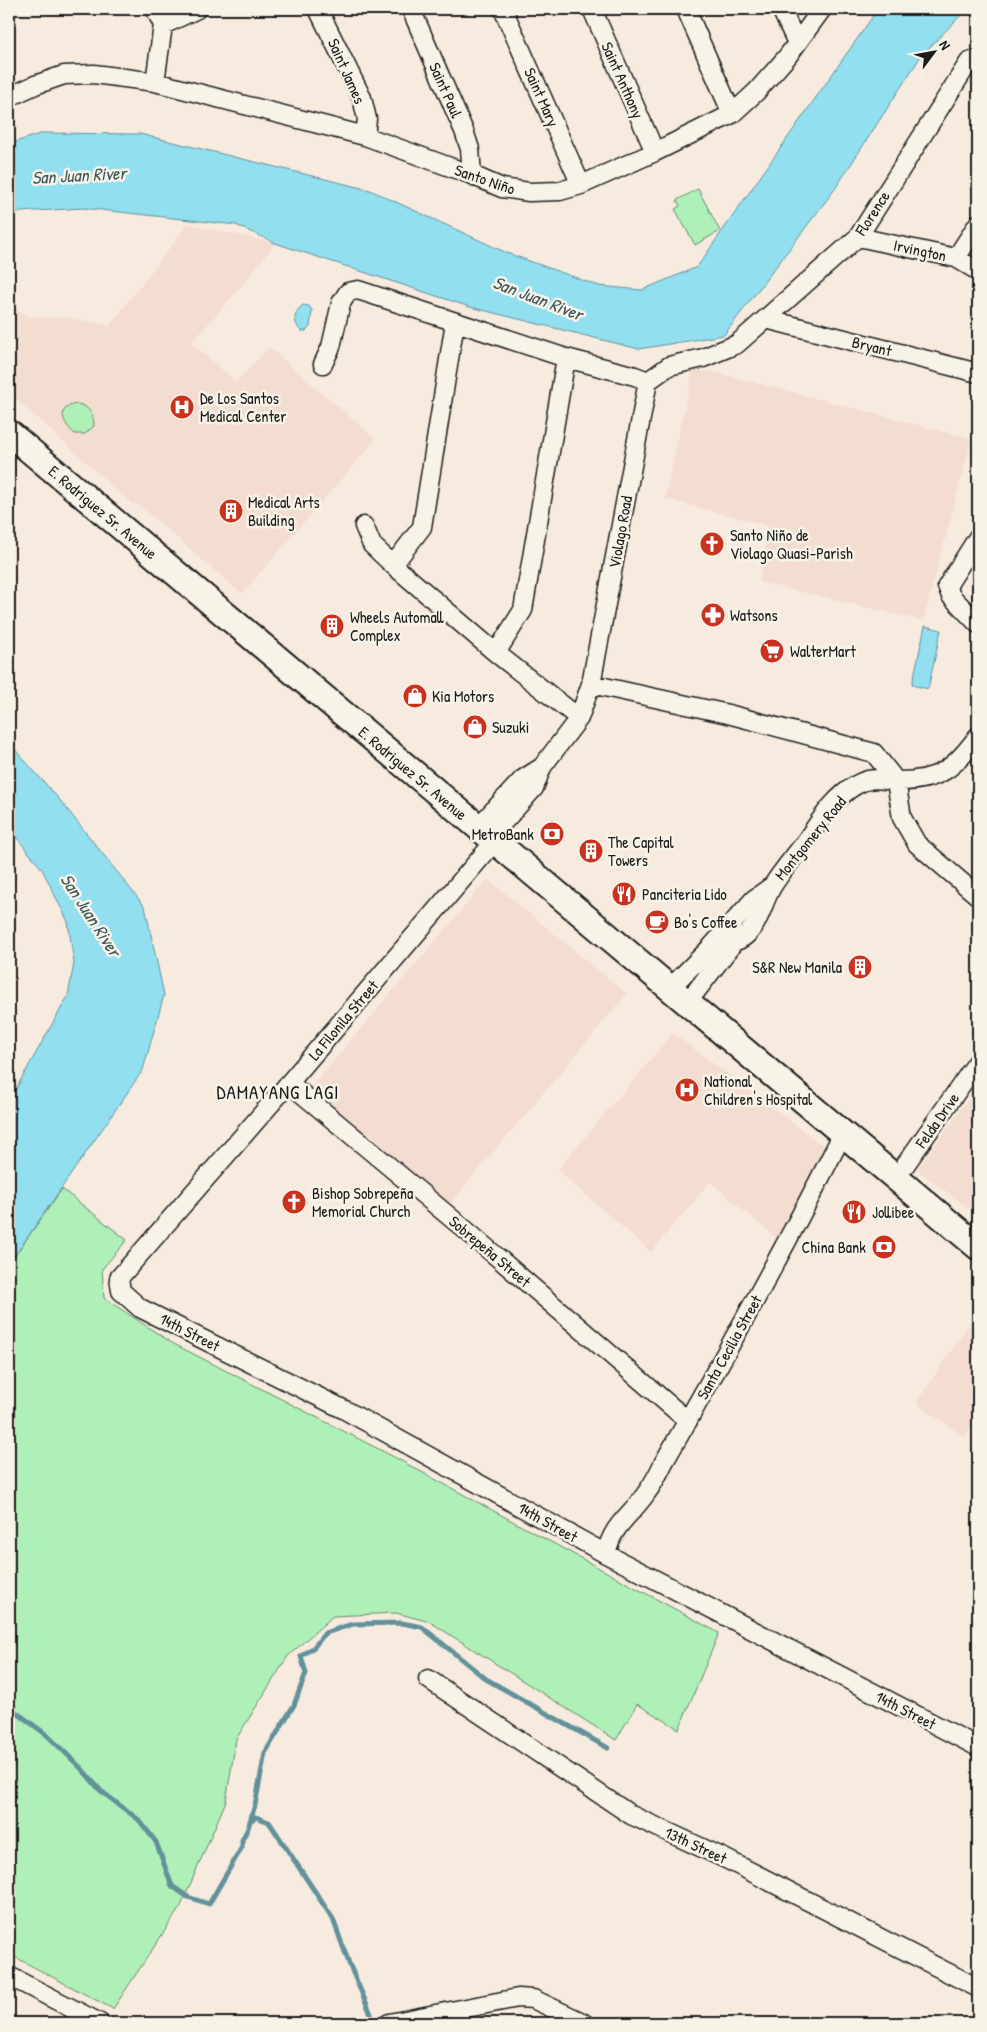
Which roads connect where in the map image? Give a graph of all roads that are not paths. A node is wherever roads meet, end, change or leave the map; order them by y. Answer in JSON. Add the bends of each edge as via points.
{"nodes":[{"id":1,"x":155,"y":9,"type":"edge"},
{"id":2,"x":197,"y":9,"type":"edge"},
{"id":3,"x":318,"y":9,"type":"edge"},
{"id":4,"x":411,"y":9,"type":"edge"},
{"id":5,"x":503,"y":9,"type":"edge"},
{"id":6,"x":592,"y":9,"type":"edge"},
{"id":7,"x":686,"y":9,"type":"edge"},
{"id":8,"x":781,"y":9,"type":"edge"},
{"id":9,"x":822,"y":9,"type":"edge"},
{"id":10,"x":163,"y":25,"type":"junction"},
{"id":11,"x":797,"y":43,"type":"junction"},
{"id":12,"x":978,"y":62,"type":"edge"},
{"id":13,"x":155,"y":82,"type":"junction"},
{"id":14,"x":9,"y":97,"type":"edge"},
{"id":15,"x":732,"y":114,"type":"junction"},
{"id":16,"x":365,"y":136,"type":"junction"},
{"id":17,"x":655,"y":152,"type":"junction"},
{"id":18,"x":472,"y":175,"type":"junction"},
{"id":19,"x":581,"y":185,"type":"junction"},
{"id":20,"x":978,"y":224,"type":"edge"},
{"id":21,"x":858,"y":237,"type":"junction"},
{"id":22,"x":956,"y":258,"type":"junction"},
{"id":23,"x":978,"y":271,"type":"edge"},
{"id":24,"x":766,"y":319,"type":"junction"},
{"id":25,"x":455,"y":322,"type":"junction"},
{"id":26,"x":566,"y":358,"type":"junction"},
{"id":27,"x":323,"y":364,"type":"dead end"},
{"id":28,"x":978,"y":373,"type":"edge"},
{"id":29,"x":648,"y":381,"type":"junction"},
{"id":30,"x":9,"y":434,"type":"edge"},
{"id":31,"x":364,"y":526,"type":"dead end"},
{"id":32,"x":978,"y":537,"type":"edge"},
{"id":33,"x":393,"y":564,"type":"junction"},
{"id":34,"x":978,"y":624,"type":"edge"},
{"id":35,"x":496,"y":653,"type":"junction"},
{"id":36,"x":591,"y":684,"type":"junction"},
{"id":37,"x":578,"y":718,"type":"junction"},
{"id":38,"x":978,"y":736,"type":"edge"},
{"id":39,"x":896,"y":781,"type":"junction"},
{"id":40,"x":487,"y":835,"type":"junction"},
{"id":41,"x":978,"y":896,"type":"edge"},
{"id":42,"x":679,"y":996,"type":"junction"},
{"id":43,"x":978,"y":1061,"type":"edge"},
{"id":44,"x":289,"y":1083,"type":"junction"},
{"id":45,"x":842,"y":1133,"type":"junction"},
{"id":46,"x":896,"y":1178,"type":"junction"},
{"id":47,"x":978,"y":1247,"type":"edge"},
{"id":48,"x":120,"y":1291,"type":"joint"},
{"id":49,"x":688,"y":1420,"type":"junction"},
{"id":50,"x":606,"y":1554,"type":"junction"},
{"id":51,"x":428,"y":1679,"type":"dead end"},
{"id":52,"x":978,"y":1747,"type":"edge"},
{"id":53,"x":9,"y":1976,"type":"edge"},
{"id":54,"x":978,"y":1988,"type":"edge"},
{"id":55,"x":100,"y":2023,"type":"edge"},
{"id":56,"x":389,"y":2023,"type":"edge"},
{"id":57,"x":584,"y":2023,"type":"edge"}],
"edges":[{"from":1,"to":10,"type":"street"},
{"from":2,"to":10,"type":"street"},
{"from":3,"to":16,"type":"street","name":"Saint James","via":[[362,98],[367,118]]},
{"from":4,"to":18,"type":"street","name":"Saint Paul","via":[[464,131],[470,149]]},
{"from":5,"to":19,"type":"street","name":"Saint Mary"},
{"from":6,"to":17,"type":"street","name":"Saint Anthony"},
{"from":7,"to":15,"type":"street"},
{"from":8,"to":11,"type":"street"},
{"from":9,"to":11,"type":"street","name":"Santo Niño"},
{"from":10,"to":13,"type":"street"},
{"from":11,"to":15,"type":"street","name":"Santo Niño","via":[[756,92]]},
{"from":12,"to":21,"type":"street","name":"Florence","via":[[969,62]]},
{"from":13,"to":14,"type":"street","name":"Santo Niño","via":[[94,74],[64,75]]},
{"from":13,"to":16,"type":"street","name":"Santo Niño"},
{"from":15,"to":17,"type":"street","name":"Santo Niño"},
{"from":16,"to":18,"type":"street","name":"Santo Niño"},
{"from":17,"to":19,"type":"street","name":"Santo Niño"},
{"from":18,"to":19,"type":"street","name":"Santo Niño","via":[[502,188],[530,192]]},
{"from":20,"to":22,"type":"street"},
{"from":21,"to":22,"type":"street","name":"Irvington"},
{"from":21,"to":24,"type":"street","name":"Florence"},
{"from":22,"to":23,"type":"street","name":"Irvington"},
{"from":24,"to":28,"type":"street","name":"Bryant"},
{"from":24,"to":29,"type":"street","name":"Florence","via":[[737,344],[703,358],[669,366]]},
{"from":25,"to":26,"type":"street"},
{"from":25,"to":27,"type":"street","via":[[358,290],[348,292],[341,303],[331,347]]},
{"from":25,"to":33,"type":"street","via":[[422,527]]},
{"from":26,"to":29,"type":"street"},
{"from":26,"to":35,"type":"street","via":[[523,610]]},
{"from":29,"to":36,"type":"street","name":"Violago Road"},
{"from":30,"to":40,"type":"main road","name":"E. Rodriguez Sr. Avenue"},
{"from":31,"to":33,"type":"street","via":[[372,545]]},
{"from":32,"to":34,"type":"street","via":[[947,586],[951,596]]},
{"from":33,"to":35,"type":"street"},
{"from":35,"to":37,"type":"street"},
{"from":36,"to":37,"type":"street","name":"Violago Road"},
{"from":36,"to":39,"type":"street","via":[[736,716],[874,753]]},
{"from":37,"to":40,"type":"street","name":"Violago Road","via":[[542,766],[534,788]]},
{"from":38,"to":39,"type":"street","name":"Montgomery Road","via":[[947,771],[922,780]]},
{"from":39,"to":41,"type":"street","via":[[902,818],[917,844]]},
{"from":39,"to":42,"type":"street","name":"Montgomery Road","via":[[874,778],[856,785],[836,800],[772,886],[754,899],[718,951]]},
{"from":40,"to":42,"type":"main road","name":"E. Rodriguez Sr. Avenue"},
{"from":40,"to":44,"type":"street","name":"La Filonila Street"},
{"from":42,"to":45,"type":"main road","name":"E. Rodriguez Sr. Avenue"},
{"from":43,"to":46,"type":"street","name":"Felda Drive"},
{"from":44,"to":48,"type":"street","name":"La Filonila Street","via":[[119,1278]]},
{"from":44,"to":49,"type":"street","name":"Sobrepeña Street"},
{"from":45,"to":46,"type":"main road","name":"E. Rodriguez Sr. Avenue"},
{"from":45,"to":49,"type":"street","name":"Santa Cecilia Street","via":[[792,1234]]},
{"from":46,"to":47,"type":"main road","name":"E. Rodriguez Sr. Avenue"},
{"from":48,"to":50,"type":"street","name":"14th Street","via":[[140,1308],[345,1410]]},
{"from":49,"to":50,"type":"street","name":"Santa Cecilia Street","via":[[647,1492],[619,1524]]},
{"from":50,"to":52,"type":"street","name":"14th Street"},
{"from":51,"to":54,"type":"street","name":"13th Street","via":[[631,1814]]},
{"from":53,"to":55,"type":"street"},
{"from":56,"to":57,"type":"street","via":[[518,1998],[533,1999]]}]}
